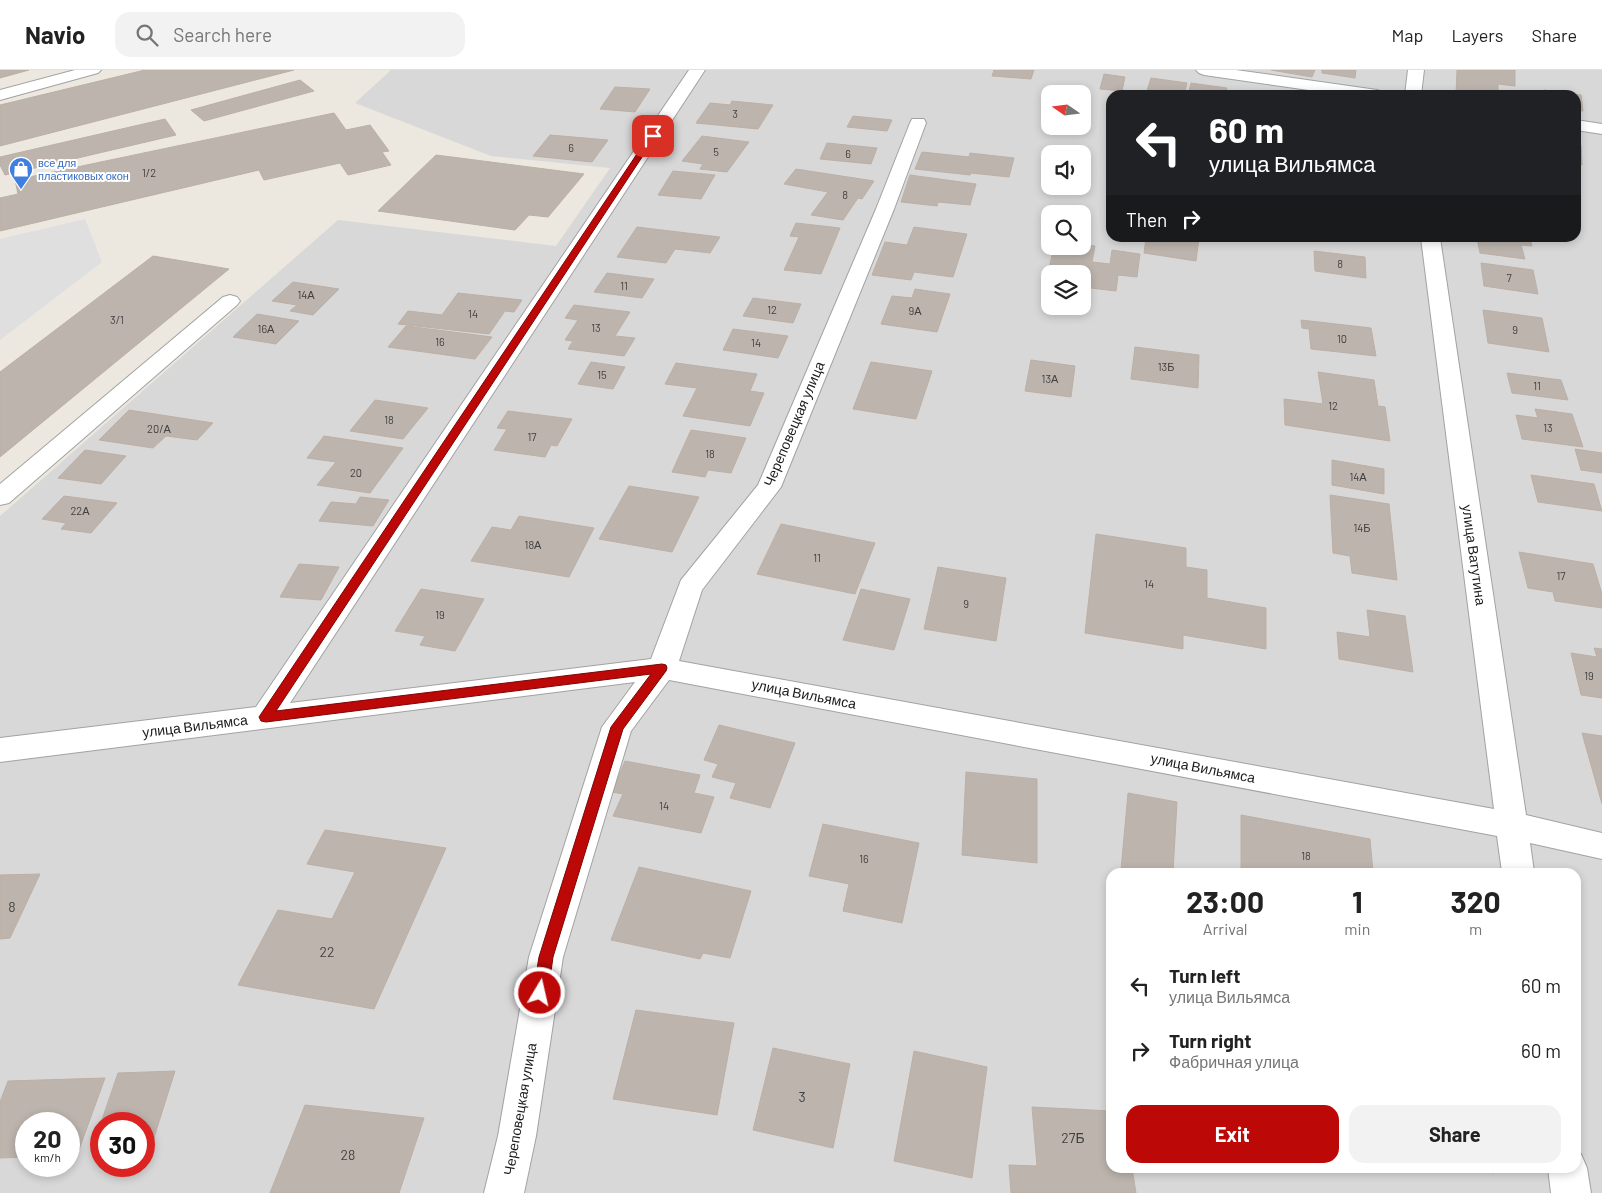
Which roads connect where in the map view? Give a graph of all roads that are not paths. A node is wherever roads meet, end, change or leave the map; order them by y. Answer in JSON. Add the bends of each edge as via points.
{"nodes":[{"id":1,"x":93,"y":70,"type":"edge"},
{"id":2,"x":697,"y":70,"type":"edge"},
{"id":3,"x":1204,"y":70,"type":"edge"},
{"id":4,"x":1416,"y":70,"type":"edge"},
{"id":5,"x":1342,"y":90,"type":"edge"},
{"id":6,"x":1414,"y":90,"type":"edge"},
{"id":7,"x":0,"y":95,"type":"edge"},
{"id":8,"x":918,"y":123,"type":"dead end"},
{"id":9,"x":1581,"y":126,"type":"edge"},
{"id":10,"x":1602,"y":129,"type":"edge"},
{"id":11,"x":1432,"y":242,"type":"edge"},
{"id":12,"x":230,"y":302,"type":"dead end"},
{"id":13,"x":0,"y":497,"type":"edge"},
{"id":14,"x":662,"y":668,"type":"junction"},
{"id":15,"x":266,"y":717,"type":"junction"},
{"id":16,"x":0,"y":750,"type":"edge"},
{"id":17,"x":1510,"y":825,"type":"junction"},
{"id":18,"x":1602,"y":846,"type":"edge"},
{"id":19,"x":1517,"y":868,"type":"edge"},
{"id":20,"x":1568,"y":1173,"type":"edge"},
{"id":21,"x":504,"y":1193,"type":"edge"},
{"id":22,"x":1571,"y":1193,"type":"edge"}],
"edges":[{"from":1,"to":7,"type":"street"},
{"from":2,"to":15,"type":"street"},
{"from":3,"to":5,"type":"street"},
{"from":4,"to":6,"type":"street"},
{"from":8,"to":14,"type":"street","name":"Череповецкая улица","via":[[769,487],[690,587]]},
{"from":9,"to":10,"type":"street"},
{"from":11,"to":17,"type":"street","name":"улица Ватутина"},
{"from":12,"to":13,"type":"street"},
{"from":14,"to":15,"type":"street","name":"улица Вильямса"},
{"from":14,"to":17,"type":"street","name":"улица Вильямса"},
{"from":14,"to":21,"type":"street","name":"Череповецкая улица","via":[[617,727],[546,957],[517,1136]]},
{"from":15,"to":16,"type":"street","name":"улица Вильямса"},
{"from":17,"to":18,"type":"street","name":"улица Вильямса"},
{"from":17,"to":19,"type":"street","name":"улица Ватутина"},
{"from":20,"to":22,"type":"street"}]}
